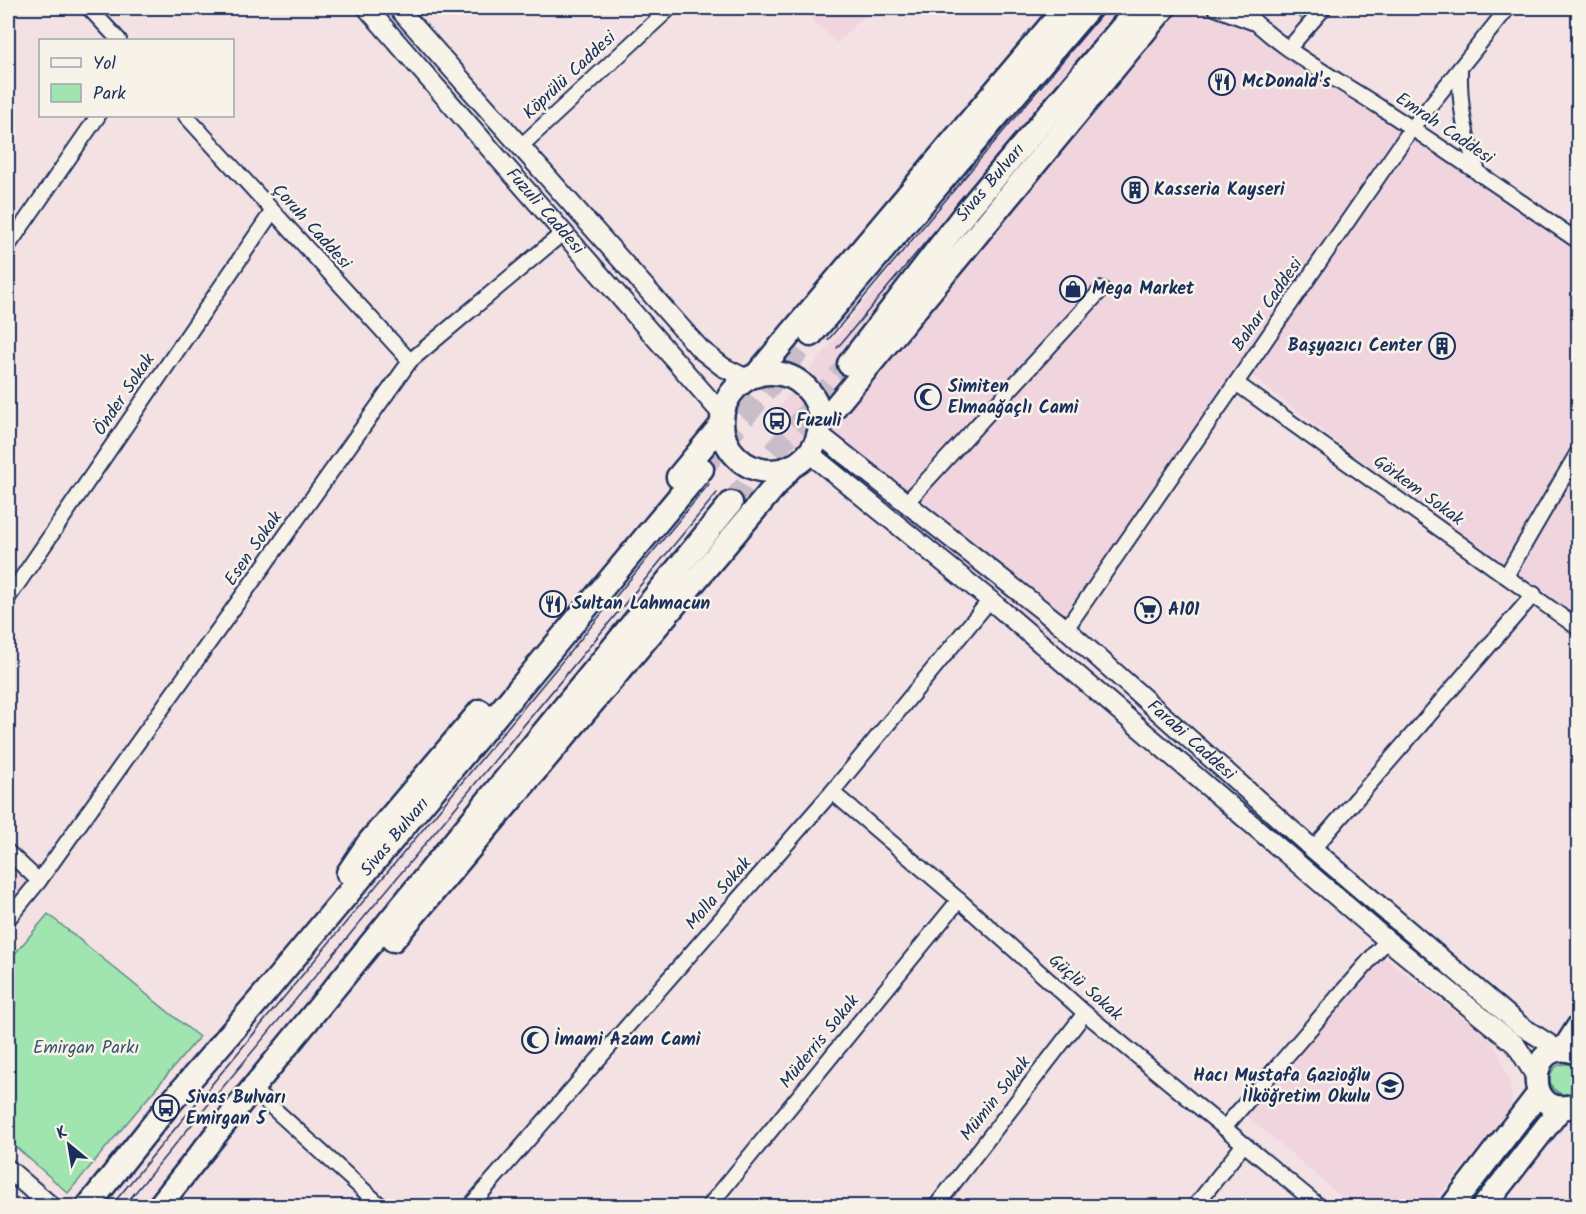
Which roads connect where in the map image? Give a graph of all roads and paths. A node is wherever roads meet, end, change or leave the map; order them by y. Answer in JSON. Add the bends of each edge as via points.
{"nodes":[{"id":1,"x":88,"y":8,"type":"edge"},
{"id":2,"x":367,"y":8,"type":"edge"},
{"id":3,"x":398,"y":8,"type":"edge"},
{"id":4,"x":670,"y":8,"type":"edge"},
{"id":5,"x":1065,"y":8,"type":"edge"},
{"id":6,"x":1089,"y":8,"type":"edge"},
{"id":7,"x":1138,"y":8,"type":"edge"},
{"id":8,"x":1164,"y":8,"type":"edge"},
{"id":9,"x":1215,"y":8,"type":"edge"},
{"id":10,"x":1242,"y":8,"type":"edge"},
{"id":11,"x":1324,"y":8,"type":"edge"},
{"id":12,"x":1508,"y":8,"type":"edge"},
{"id":13,"x":1258,"y":24,"type":"junction"},
{"id":14,"x":118,"y":39,"type":"edge"},
{"id":15,"x":1289,"y":48,"type":"junction"},
{"id":16,"x":1460,"y":68,"type":"junction"},
{"id":17,"x":97,"y":117,"type":"edge"},
{"id":18,"x":187,"y":117,"type":"edge"},
{"id":19,"x":1412,"y":128,"type":"junction"},
{"id":20,"x":520,"y":147,"type":"junction"},
{"id":21,"x":1479,"y":174,"type":"junction"},
{"id":22,"x":272,"y":212,"type":"junction"},
{"id":23,"x":564,"y":232,"type":"junction"},
{"id":24,"x":1578,"y":241,"type":"edge"},
{"id":25,"x":8,"y":246,"type":"edge"},
{"id":26,"x":1102,"y":289,"type":"dead end"},
{"id":27,"x":811,"y":335,"type":"tunnel mouth"},
{"id":28,"x":410,"y":361,"type":"junction"},
{"id":29,"x":849,"y":364,"type":"tunnel mouth"},
{"id":30,"x":751,"y":377,"type":"junction"},
{"id":31,"x":1236,"y":383,"type":"junction"},
{"id":32,"x":722,"y":419,"type":"junction"},
{"id":33,"x":810,"y":444,"type":"junction"},
{"id":34,"x":1578,"y":452,"type":"edge"},
{"id":35,"x":702,"y":469,"type":"tunnel mouth"},
{"id":36,"x":730,"y":502,"type":"tunnel mouth"},
{"id":37,"x":907,"y":502,"type":"junction"},
{"id":38,"x":1506,"y":576,"type":"junction"},
{"id":39,"x":1534,"y":594,"type":"junction"},
{"id":40,"x":8,"y":598,"type":"edge"},
{"id":41,"x":990,"y":600,"type":"junction"},
{"id":42,"x":1578,"y":627,"type":"edge"},
{"id":43,"x":1066,"y":629,"type":"junction"},
{"id":44,"x":832,"y":792,"type":"junction"},
{"id":45,"x":1313,"y":849,"type":"junction"},
{"id":46,"x":8,"y":852,"type":"edge"},
{"id":47,"x":39,"y":881,"type":"junction"},
{"id":48,"x":959,"y":900,"type":"junction"},
{"id":49,"x":8,"y":919,"type":"edge"},
{"id":50,"x":1387,"y":940,"type":"junction"},
{"id":51,"x":265,"y":993,"type":"junction"},
{"id":52,"x":1085,"y":1013,"type":"junction"},
{"id":53,"x":1578,"y":1027,"type":"edge"},
{"id":54,"x":1567,"y":1051,"type":"edge"},
{"id":55,"x":1537,"y":1085,"type":"junction"},
{"id":56,"x":252,"y":1089,"type":"junction"},
{"id":57,"x":1570,"y":1106,"type":"edge"},
{"id":58,"x":1224,"y":1128,"type":"junction"},
{"id":59,"x":1244,"y":1144,"type":"junction"},
{"id":60,"x":8,"y":1169,"type":"edge"},
{"id":61,"x":1492,"y":1204,"type":"edge"},
{"id":62,"x":51,"y":1206,"type":"edge"},
{"id":63,"x":88,"y":1206,"type":"edge"},
{"id":64,"x":159,"y":1206,"type":"edge"},
{"id":65,"x":381,"y":1206,"type":"edge"},
{"id":66,"x":470,"y":1206,"type":"edge"},
{"id":67,"x":709,"y":1206,"type":"edge"},
{"id":68,"x":936,"y":1206,"type":"edge"},
{"id":69,"x":1195,"y":1206,"type":"edge"},
{"id":70,"x":1319,"y":1206,"type":"edge"},
{"id":71,"x":1452,"y":1206,"type":"edge"}],
"edges":[{"from":1,"to":14,"type":"street"},
{"from":2,"to":23,"type":"street","name":"Fuzuli Caddesi"},
{"from":3,"to":20,"type":"street","name":"Fuzuli Caddesi"},
{"from":4,"to":20,"type":"street","name":"Köprülü Caddesi"},
{"from":5,"to":30,"type":"main road"},
{"from":6,"to":27,"type":"main road"},
{"from":7,"to":29,"type":"main road","name":"Sivas Bulvarı","via":[[966,212]]},
{"from":8,"to":33,"type":"main road"},
{"from":9,"to":13,"type":"street"},
{"from":10,"to":13,"type":"street"},
{"from":11,"to":15,"type":"street"},
{"from":12,"to":16,"type":"street","name":"Bahar Caddesi"},
{"from":13,"to":15,"type":"street","name":"Emrah Caddesi"},
{"from":15,"to":19,"type":"street","name":"Emrah Caddesi"},
{"from":16,"to":19,"type":"street","name":"Bahar Caddesi"},
{"from":16,"to":21,"type":"street","via":[[1464,130]]},
{"from":17,"to":25,"type":"street"},
{"from":18,"to":22,"type":"street","name":"Çoruh Caddesi"},
{"from":19,"to":21,"type":"street","name":"Emrah Caddesi"},
{"from":19,"to":31,"type":"street","name":"Bahar Caddesi"},
{"from":20,"to":30,"type":"street","name":"Fuzuli Caddesi","via":[[700,349],[723,367]]},
{"from":21,"to":24,"type":"street","name":"Emrah Caddesi"},
{"from":22,"to":28,"type":"street","name":"Çoruh Caddesi"},
{"from":22,"to":40,"type":"street","name":"Önder Sokak"},
{"from":23,"to":28,"type":"street","name":"Esen Sokak"},
{"from":23,"to":32,"type":"street","name":"Fuzuli Caddesi"},
{"from":26,"to":37,"type":"street"},
{"from":28,"to":47,"type":"street","name":"Esen Sokak"},
{"from":30,"to":32,"type":"main road","via":[[730,394]]},
{"from":30,"to":33,"type":"main road","via":[[777,373],[805,386],[817,403]]},
{"from":31,"to":38,"type":"street","name":"Görkem Sokak"},
{"from":31,"to":43,"type":"street","name":"Bahar Caddesi"},
{"from":32,"to":33,"type":"main road","via":[[727,445],[750,467],[771,471]]},
{"from":32,"to":51,"type":"main road","via":[[369,842]]},
{"from":33,"to":37,"type":"street","name":"Farabi Caddesi"},
{"from":33,"to":41,"type":"street","name":"Farabi Caddesi"},
{"from":33,"to":56,"type":"main road","via":[[376,960]]},
{"from":34,"to":38,"type":"street"},
{"from":35,"to":51,"type":"main road","name":"Sivas Bulvarı"},
{"from":36,"to":56,"type":"main road"},
{"from":37,"to":43,"type":"street","name":"Farabi Caddesi"},
{"from":38,"to":39,"type":"street","name":"Görkem Sokak"},
{"from":39,"to":42,"type":"street","name":"Görkem Sokak"},
{"from":39,"to":45,"type":"street"},
{"from":41,"to":44,"type":"street","name":"Molla Sokak"},
{"from":41,"to":50,"type":"street","name":"Farabi Caddesi"},
{"from":43,"to":45,"type":"street","name":"Farabi Caddesi"},
{"from":44,"to":48,"type":"street","name":"Güçlü Sokak"},
{"from":44,"to":66,"type":"street","name":"Molla Sokak"},
{"from":45,"to":54,"type":"street","name":"Farabi Caddesi","via":[[1521,1026]]},
{"from":46,"to":47,"type":"street"},
{"from":47,"to":49,"type":"street","name":"Esen Sokak"},
{"from":48,"to":52,"type":"street","name":"Güçlü Sokak"},
{"from":48,"to":67,"type":"street","name":"Müderris Sokak"},
{"from":50,"to":55,"type":"street","name":"Farabi Caddesi","via":[[1516,1045]]},
{"from":50,"to":58,"type":"street"},
{"from":51,"to":63,"type":"main road","name":"Sivas Bulvarı"},
{"from":52,"to":58,"type":"street","name":"Güçlü Sokak"},
{"from":52,"to":68,"type":"street","name":"Mümin Sokak"},
{"from":53,"to":54,"type":"main road"},
{"from":54,"to":55,"type":"main road","via":[[1550,1053],[1543,1060]]},
{"from":55,"to":57,"type":"main road","via":[[1552,1105]]},
{"from":55,"to":71,"type":"main road"},
{"from":56,"to":64,"type":"main road"},
{"from":56,"to":65,"type":"street"},
{"from":57,"to":61,"type":"main road"},
{"from":58,"to":59,"type":"street","name":"Güçlü Sokak"},
{"from":59,"to":69,"type":"street"},
{"from":59,"to":70,"type":"street","name":"Güçlü Sokak"},
{"from":60,"to":62,"type":"street"}]}
